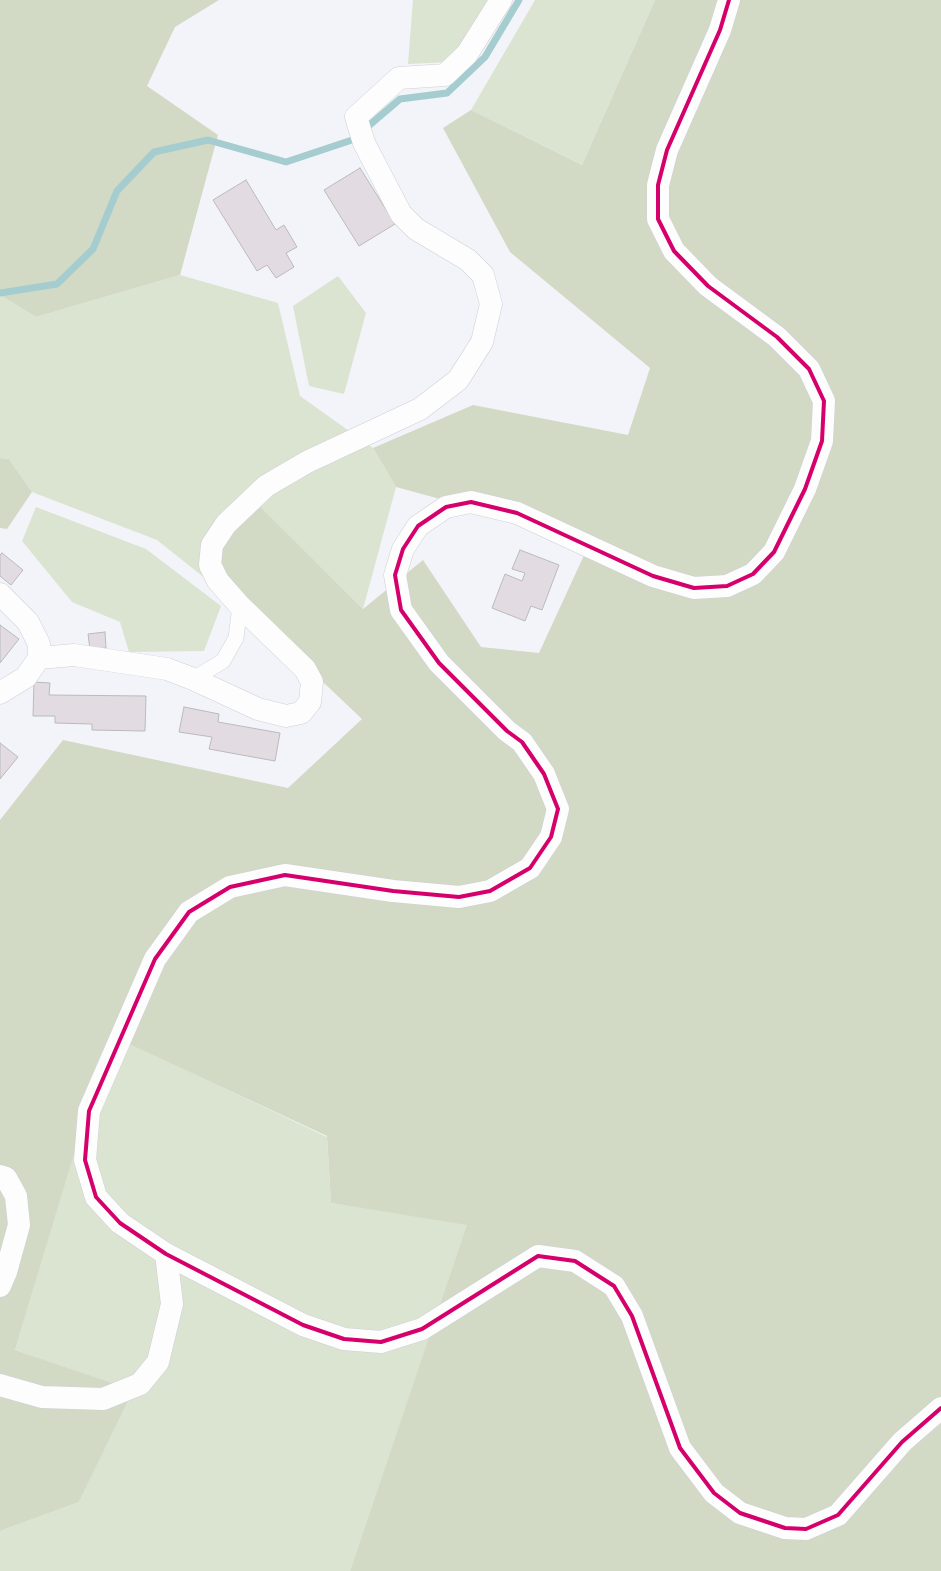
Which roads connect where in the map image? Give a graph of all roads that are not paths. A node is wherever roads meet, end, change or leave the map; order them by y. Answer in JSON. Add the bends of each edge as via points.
{"nodes":[{"id":1,"x":501,"y":0,"type":"edge"},
{"id":2,"x":729,"y":0,"type":"edge"},
{"id":3,"x":0,"y":594,"type":"edge"},
{"id":4,"x":240,"y":606,"type":"junction"},
{"id":5,"x":39,"y":658,"type":"junction"},
{"id":6,"x":193,"y":679,"type":"junction"},
{"id":7,"x":0,"y":693,"type":"edge"},
{"id":8,"x":0,"y":1176,"type":"edge"},
{"id":9,"x":166,"y":1254,"type":"junction"},
{"id":10,"x":0,"y":1286,"type":"edge"},
{"id":11,"x":0,"y":1385,"type":"edge"},
{"id":12,"x":941,"y":1408,"type":"edge"}],
"edges":[{"from":1,"to":4,"type":"street","via":[[467,54],[445,75],[399,78],[356,117],[360,133],[402,214],[416,229],[468,260],[483,275],[491,304],[482,342],[458,380],[420,409],[307,462],[266,486],[226,524],[212,545],[210,565],[218,581]]},
{"from":2,"to":9,"type":"street","via":[[720,30],[667,150],[658,185],[658,219],[674,251],[708,286],[777,337],[809,369],[824,401],[822,441],[805,489],[774,552],[753,574],[727,586],[694,588],[653,576],[517,513],[471,502],[446,507],[418,526],[403,549],[395,575],[401,610],[439,663],[506,731],[522,742],[544,774],[558,809],[550,837],[530,868],[490,891],[459,897],[392,891],[285,875],[230,887],[189,912],[155,959],[89,1111],[85,1160],[96,1197],[120,1223]]},
{"from":3,"to":5,"type":"street","via":[[28,622],[39,644]]},
{"from":4,"to":6,"type":"lane","via":[[236,638],[223,661]]},
{"from":4,"to":6,"type":"street","via":[[305,668],[312,682],[310,702],[301,713],[286,716],[258,709]]},
{"from":5,"to":6,"type":"street","via":[[74,655],[167,669]]},
{"from":5,"to":7,"type":"street","via":[[26,677]]},
{"from":8,"to":10,"type":"street","via":[[6,1178],[16,1196],[19,1225]]},
{"from":9,"to":11,"type":"street","via":[[172,1304],[158,1362],[140,1384],[103,1399],[42,1397]]},
{"from":9,"to":12,"type":"street","via":[[303,1325],[344,1339],[381,1342],[422,1329],[538,1256],[575,1261],[614,1286],[632,1316],[680,1448],[714,1492],[740,1513],[785,1528],[806,1529],[838,1516],[902,1442]]}]}
